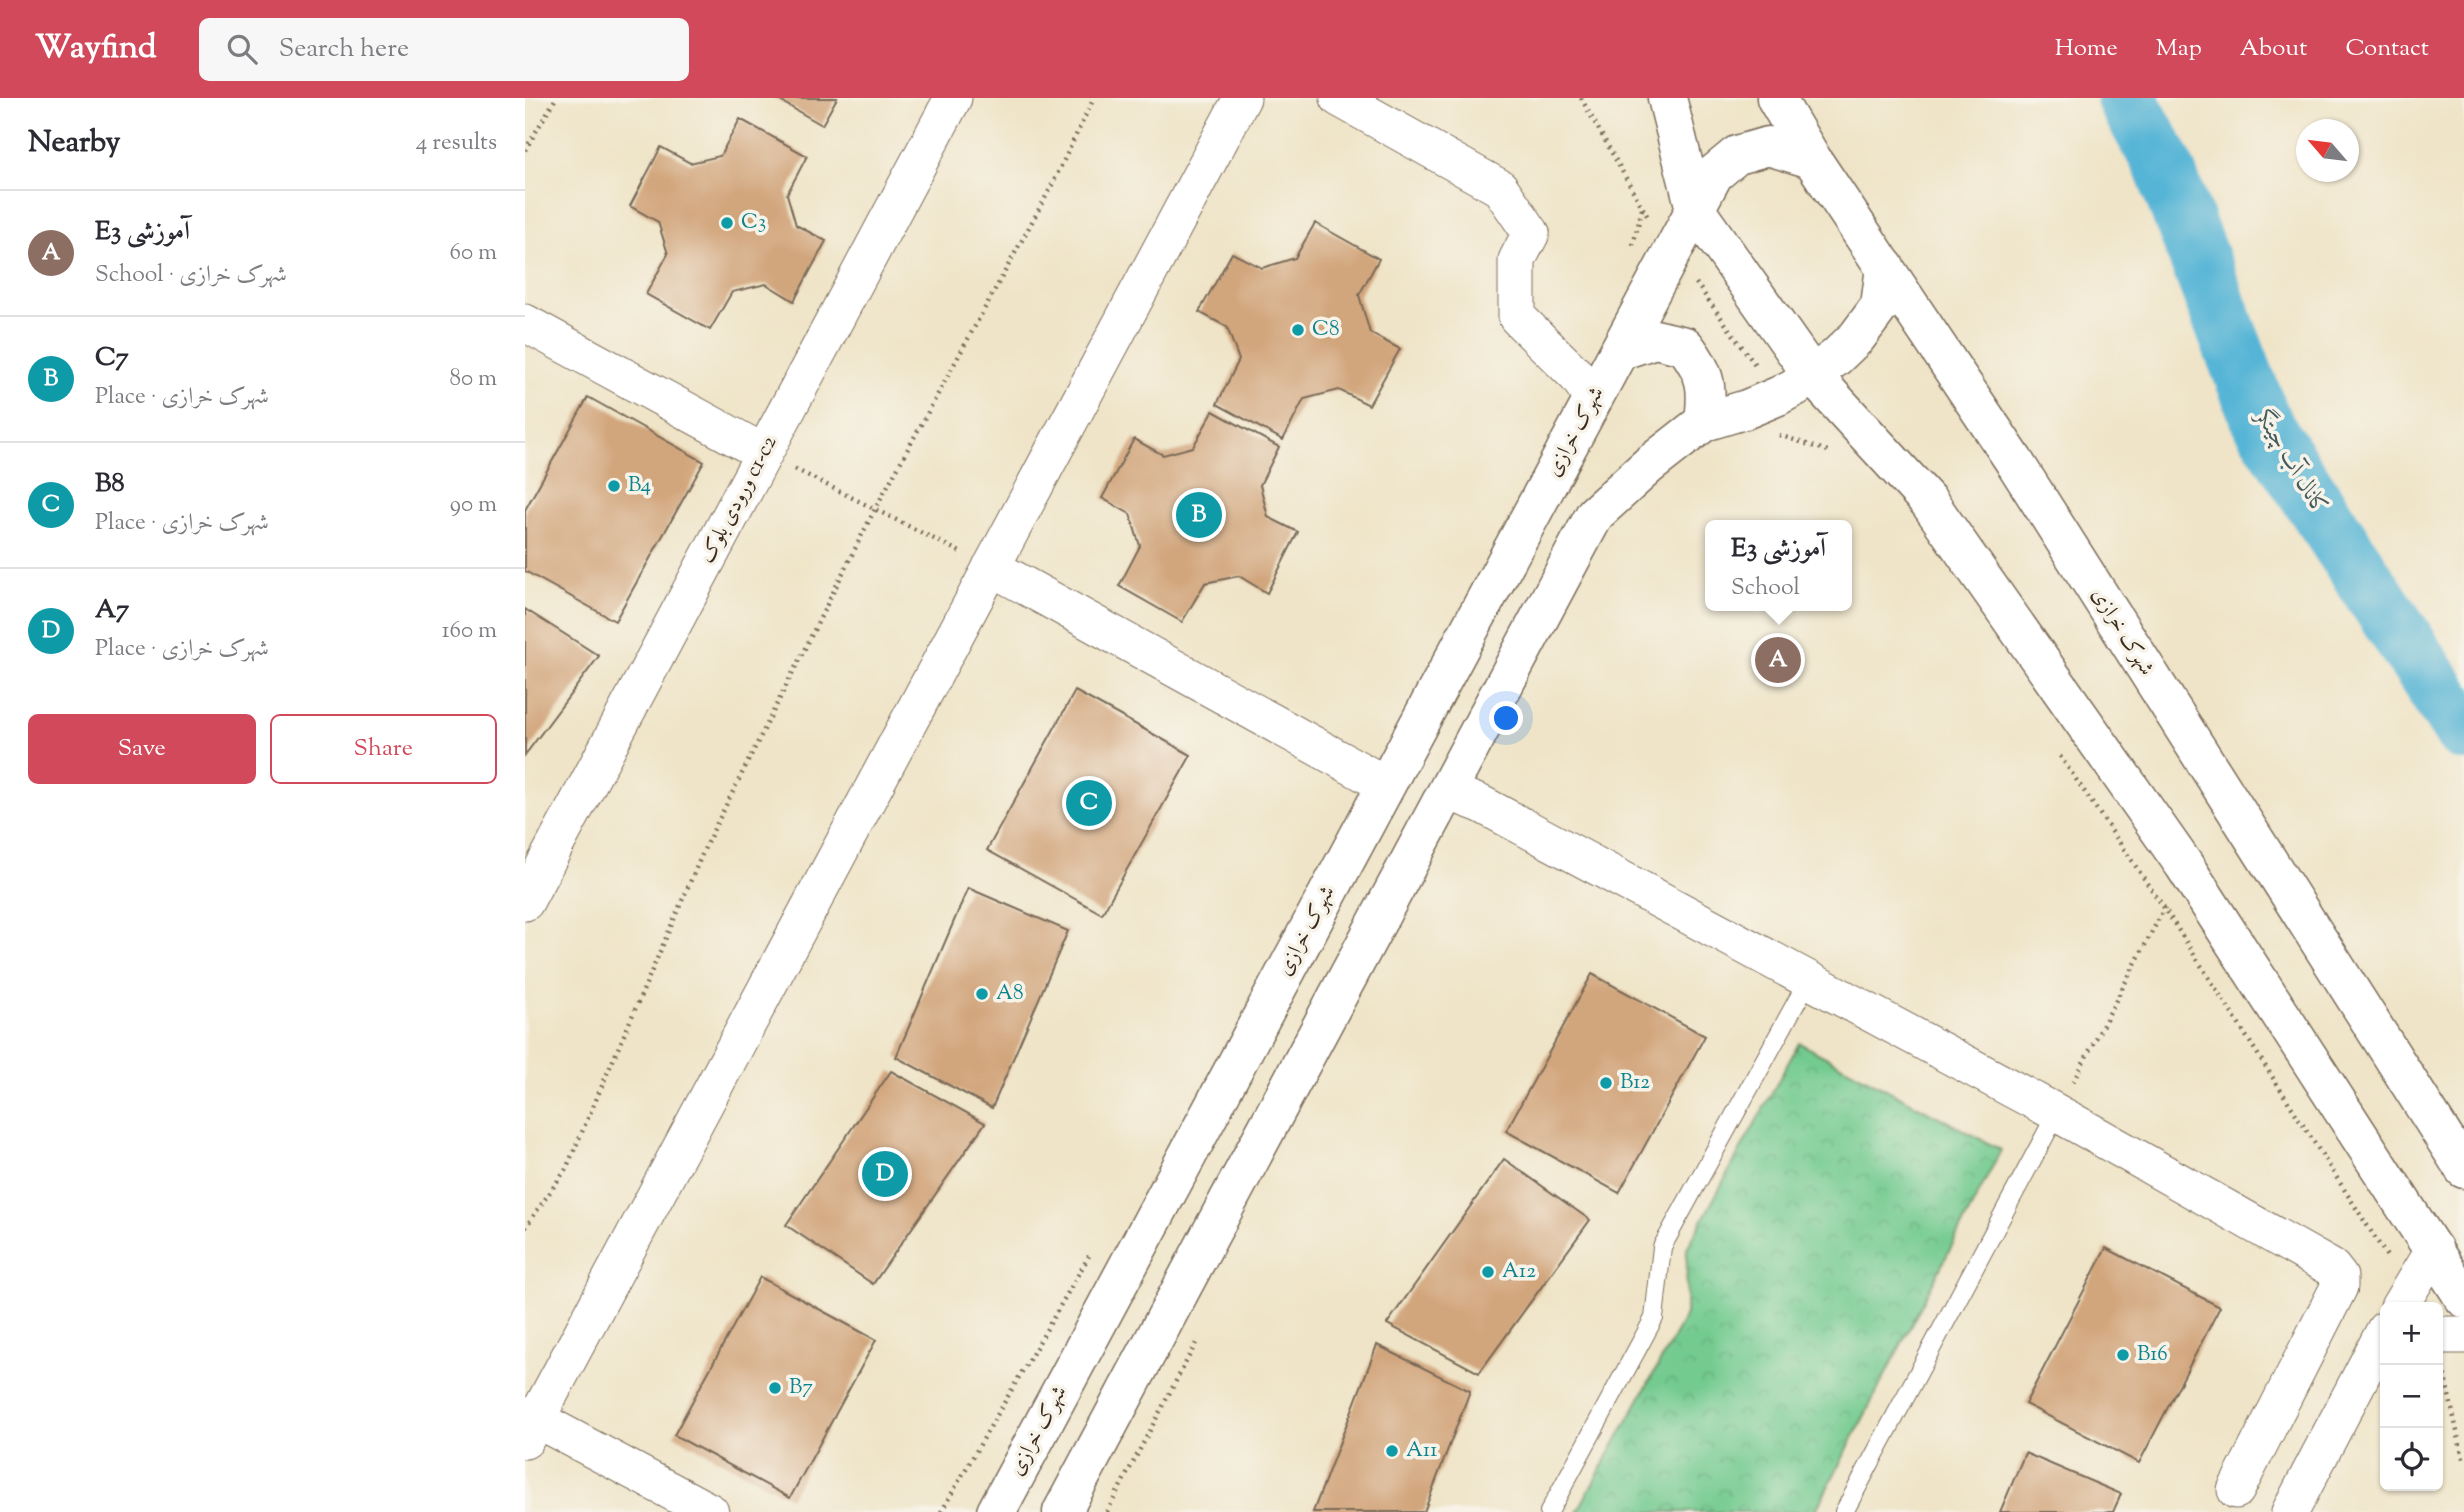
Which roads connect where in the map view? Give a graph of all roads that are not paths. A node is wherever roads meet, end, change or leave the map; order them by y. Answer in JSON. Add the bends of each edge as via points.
{"nodes":[{"id":1,"x":953,"y":98,"type":"edge"},
{"id":2,"x":1242,"y":98,"type":"edge"},
{"id":3,"x":1339,"y":98,"type":"edge"},
{"id":4,"x":1667,"y":98,"type":"edge"},
{"id":5,"x":1776,"y":98,"type":"edge"},
{"id":6,"x":1812,"y":159,"type":"junction"},
{"id":7,"x":1695,"y":209,"type":"junction"},
{"id":8,"x":1885,"y":267,"type":"junction"},
{"id":9,"x":525,"y":323,"type":"edge"},
{"id":10,"x":1619,"y":351,"type":"junction"},
{"id":11,"x":1812,"y":375,"type":"junction"},
{"id":12,"x":1594,"y":399,"type":"junction"},
{"id":13,"x":1704,"y":422,"type":"junction"},
{"id":14,"x":764,"y":453,"type":"junction"},
{"id":15,"x":991,"y":567,"type":"junction"},
{"id":16,"x":1387,"y":783,"type":"junction"},
{"id":17,"x":1447,"y":791,"type":"junction"},
{"id":18,"x":525,"y":902,"type":"edge"},
{"id":19,"x":1808,"y":981,"type":"junction"},
{"id":20,"x":2057,"y":1113,"type":"junction"},
{"id":21,"x":2464,"y":1168,"type":"edge"},
{"id":22,"x":2434,"y":1249,"type":"junction"},
{"id":23,"x":2464,"y":1298,"type":"edge"},
{"id":24,"x":2403,"y":1302,"type":"edge"},
{"id":25,"x":2380,"y":1343,"type":"edge"},
{"id":26,"x":531,"y":1430,"type":"edge"},
{"id":27,"x":2236,"y":1490,"type":"dead end"},
{"id":28,"x":710,"y":1512,"type":"edge"},
{"id":29,"x":996,"y":1512,"type":"edge"},
{"id":30,"x":1062,"y":1512,"type":"edge"},
{"id":31,"x":1549,"y":1512,"type":"edge"},
{"id":32,"x":1844,"y":1512,"type":"edge"},
{"id":33,"x":2290,"y":1512,"type":"edge"}],
"edges":[{"from":1,"to":14,"type":"street","name":"ورودی بلوک c1-c2"},
{"from":2,"to":15,"type":"street"},
{"from":3,"to":12,"type":"street","via":[[1500,188],[1531,233],[1517,260],[1517,317]]},
{"from":4,"to":7,"type":"street"},
{"from":5,"to":6,"type":"street","name":"شهرک خرازی"},
{"from":6,"to":7,"type":"street","name":"شهرک خرازی","via":[[1768,146],[1737,155],[1713,174]]},
{"from":6,"to":8,"type":"street","name":"شهرک خرازی"},
{"from":7,"to":10,"type":"street","name":"شهرک خرازی"},
{"from":7,"to":11,"type":"street"},
{"from":8,"to":11,"type":"street","via":[[1880,306],[1857,337]]},
{"from":8,"to":21,"type":"street","name":"شهرک خرازی","via":[[2014,461]]},
{"from":9,"to":14,"type":"street"},
{"from":10,"to":12,"type":"street","name":"شهرک خرازی"},
{"from":10,"to":13,"type":"street","via":[[1655,339],[1685,346],[1701,367],[1707,389]]},
{"from":11,"to":13,"type":"street","via":[[1778,396]]},
{"from":11,"to":22,"type":"street","via":[[1929,502],[2184,865]]},
{"from":12,"to":16,"type":"street","name":"شهرک خرازی"},
{"from":13,"to":17,"type":"street","via":[[1595,514]]},
{"from":14,"to":18,"type":"street","name":"ورودی بلوک c1-c2"},
{"from":15,"to":16,"type":"street"},
{"from":15,"to":26,"type":"street"},
{"from":16,"to":29,"type":"street","name":"شهرک خرازی"},
{"from":17,"to":19,"type":"street","via":[[1481,804]]},
{"from":17,"to":30,"type":"street"},
{"from":19,"to":20,"type":"street"},
{"from":19,"to":31,"type":"lane","via":[[1662,1247],[1654,1318]]},
{"from":20,"to":27,"type":"street","via":[[2332,1268],[2339,1277],[2339,1287]]},
{"from":20,"to":32,"type":"lane"},
{"from":22,"to":23,"type":"street"},
{"from":22,"to":24,"type":"street"},
{"from":25,"to":33,"type":"street"},
{"from":26,"to":28,"type":"street"}]}
